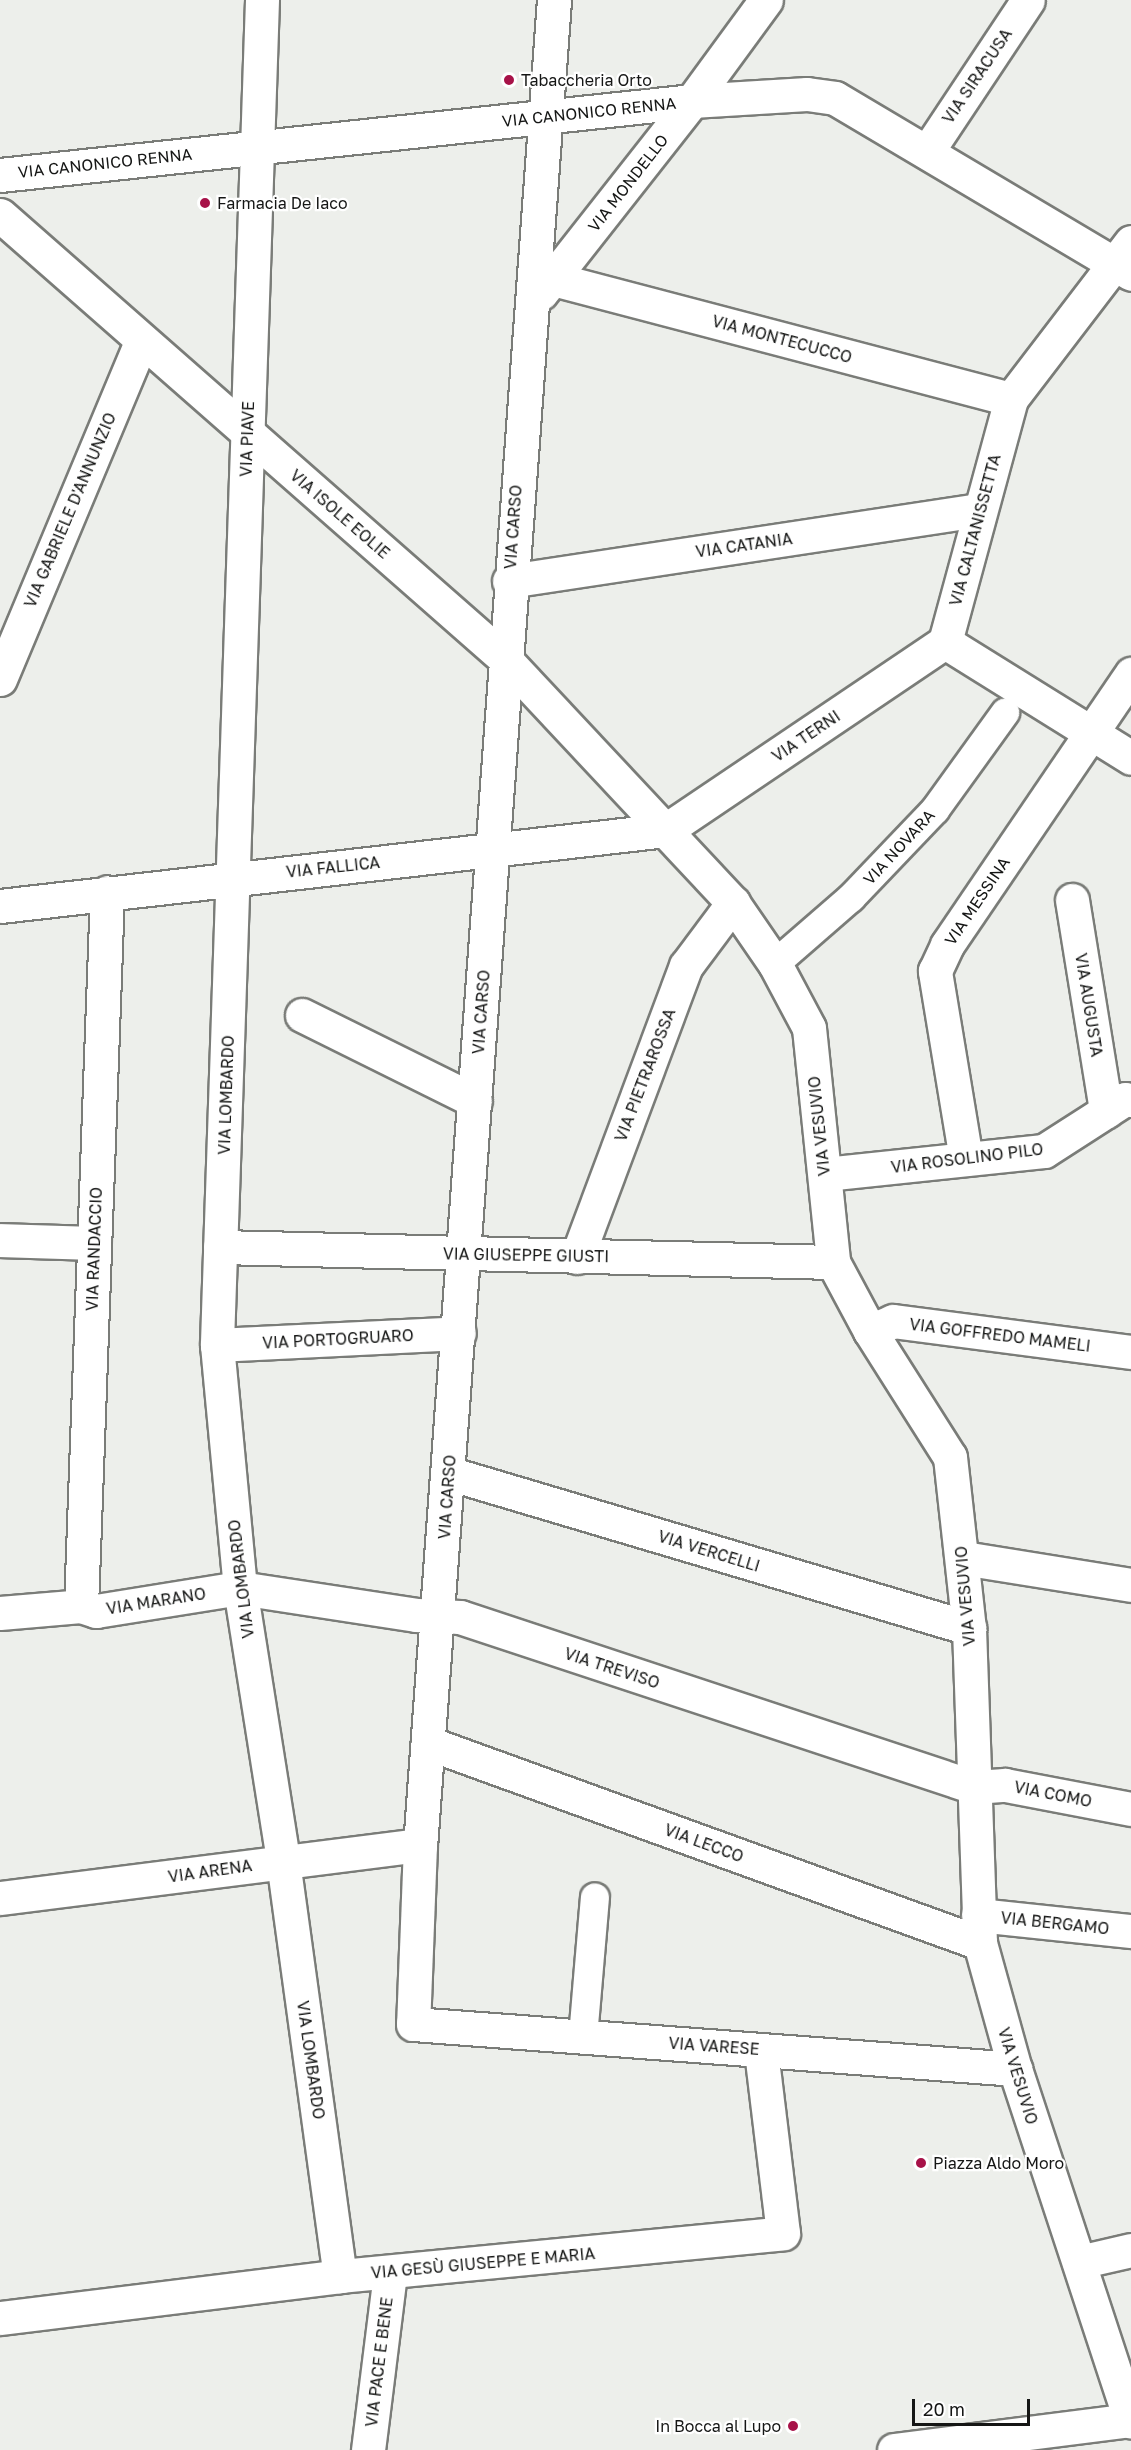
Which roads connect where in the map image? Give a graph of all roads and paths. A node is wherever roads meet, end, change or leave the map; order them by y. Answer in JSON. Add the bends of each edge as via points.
{"nodes":[{"id":1,"x":262,"y":0,"type":"edge"},
{"id":2,"x":554,"y":0,"type":"edge"},
{"id":3,"x":766,"y":0,"type":"edge"},
{"id":4,"x":1028,"y":0,"type":"edge"},
{"id":5,"x":692,"y":101,"type":"junction"},
{"id":6,"x":545,"y":117,"type":"junction"},
{"id":7,"x":254,"y":147,"type":"junction"},
{"id":8,"x":927,"y":152,"type":"junction"},
{"id":9,"x":0,"y":175,"type":"edge"},
{"id":10,"x":0,"y":215,"type":"edge"},
{"id":11,"x":1125,"y":260,"type":"edge"},
{"id":12,"x":543,"y":267,"type":"junction"},
{"id":13,"x":530,"y":306,"type":"joint"},
{"id":14,"x":141,"y":342,"type":"junction"},
{"id":15,"x":1011,"y":399,"type":"junction"},
{"id":16,"x":248,"y":433,"type":"junction"},
{"id":17,"x":979,"y":510,"type":"junction"},
{"id":18,"x":509,"y":580,"type":"junction"},
{"id":19,"x":945,"y":642,"type":"junction"},
{"id":20,"x":504,"y":658,"type":"junction"},
{"id":21,"x":1131,"y":674,"type":"edge"},
{"id":22,"x":0,"y":679,"type":"edge"},
{"id":23,"x":1005,"y":713,"type":"dead end"},
{"id":24,"x":1091,"y":733,"type":"junction"},
{"id":25,"x":1131,"y":758,"type":"edge"},
{"id":26,"x":666,"y":830,"type":"junction"},
{"id":27,"x":492,"y":850,"type":"junction"},
{"id":28,"x":234,"y":877,"type":"junction"},
{"id":29,"x":107,"y":892,"type":"junction"},
{"id":30,"x":1072,"y":900,"type":"dead end"},
{"id":31,"x":733,"y":903,"type":"junction"},
{"id":32,"x":0,"y":906,"type":"edge"},
{"id":33,"x":775,"y":964,"type":"junction"},
{"id":34,"x":302,"y":1015,"type":"dead end"},
{"id":35,"x":475,"y":1101,"type":"junction"},
{"id":36,"x":1118,"y":1105,"type":"edge"},
{"id":37,"x":966,"y":1159,"type":"junction"},
{"id":38,"x":825,"y":1174,"type":"junction"},
{"id":39,"x":0,"y":1240,"type":"edge"},
{"id":40,"x":94,"y":1243,"type":"junction"},
{"id":41,"x":220,"y":1247,"type":"junction"},
{"id":42,"x":465,"y":1254,"type":"junction"},
{"id":43,"x":577,"y":1257,"type":"junction"},
{"id":44,"x":833,"y":1262,"type":"junction"},
{"id":45,"x":870,"y":1331,"type":"junction"},
{"id":46,"x":459,"y":1333,"type":"junction"},
{"id":47,"x":217,"y":1345,"type":"junction"},
{"id":48,"x":1131,"y":1352,"type":"edge"},
{"id":49,"x":448,"y":1473,"type":"junction"},
{"id":50,"x":963,"y":1558,"type":"junction"},
{"id":51,"x":1131,"y":1585,"type":"edge"},
{"id":52,"x":240,"y":1588,"type":"junction"},
{"id":53,"x":81,"y":1606,"type":"junction"},
{"id":54,"x":0,"y":1613,"type":"edge"},
{"id":55,"x":438,"y":1616,"type":"junction"},
{"id":56,"x":969,"y":1628,"type":"junction"},
{"id":57,"x":428,"y":1743,"type":"junction"},
{"id":58,"x":974,"y":1787,"type":"junction"},
{"id":59,"x":1131,"y":1809,"type":"edge"},
{"id":60,"x":420,"y":1845,"type":"junction"},
{"id":61,"x":283,"y":1861,"type":"junction"},
{"id":62,"x":595,"y":1898,"type":"dead end"},
{"id":63,"x":0,"y":1899,"type":"edge"},
{"id":64,"x":979,"y":1929,"type":"junction"},
{"id":65,"x":1131,"y":1931,"type":"edge"},
{"id":66,"x":413,"y":2024,"type":"joint"},
{"id":67,"x":583,"y":2037,"type":"junction"},
{"id":68,"x":761,"y":2050,"type":"junction"},
{"id":69,"x":1015,"y":2069,"type":"junction"},
{"id":70,"x":1131,"y":2250,"type":"edge"},
{"id":71,"x":1079,"y":2262,"type":"junction"},
{"id":72,"x":390,"y":2273,"type":"junction"},
{"id":73,"x":340,"y":2276,"type":"junction"},
{"id":74,"x":0,"y":2318,"type":"edge"},
{"id":75,"x":1131,"y":2421,"type":"edge"},
{"id":76,"x":368,"y":2450,"type":"edge"},
{"id":77,"x":894,"y":2450,"type":"edge"}],
"edges":[{"from":1,"to":7,"type":"street","name":"VIA PIAVE"},
{"from":2,"to":6,"type":"street"},
{"from":3,"to":5,"type":"street","name":"VIA MONDELLO"},
{"from":4,"to":8,"type":"street","name":"VIA SIRACUSA"},
{"from":5,"to":6,"type":"street","name":"VIA CANONICO RENNA"},
{"from":5,"to":8,"type":"street","name":"VIA CANONICO RENNA","via":[[807,94],[835,98]]},
{"from":5,"to":12,"type":"street","name":"VIA MONDELLO"},
{"from":6,"to":7,"type":"street","name":"VIA CANONICO RENNA"},
{"from":6,"to":12,"type":"street"},
{"from":7,"to":9,"type":"street","name":"VIA CANONICO RENNA"},
{"from":7,"to":16,"type":"street","name":"VIA PIAVE"},
{"from":8,"to":11,"type":"street","name":"VIA CANONICO RENNA"},
{"from":10,"to":14,"type":"street","name":"VIA ISOLE EOLIE"},
{"from":11,"to":15,"type":"street","name":"VIA CALTANISSETTA"},
{"from":12,"to":13,"type":"street","name":"VIA MONDELLO"},
{"from":12,"to":15,"type":"street","name":"VIA MONTECUCCO"},
{"from":13,"to":18,"type":"street","name":"VIA CARSO"},
{"from":14,"to":16,"type":"street","name":"VIA ISOLE EOLIE"},
{"from":14,"to":22,"type":"street","name":"VIA GABRIELE D'ANNUNZIO"},
{"from":15,"to":17,"type":"street","name":"VIA CALTANISSETTA"},
{"from":16,"to":20,"type":"street","name":"VIA ISOLE EOLIE"},
{"from":16,"to":28,"type":"street","name":"VIA PIAVE"},
{"from":17,"to":18,"type":"street","name":"VIA CATANIA"},
{"from":17,"to":19,"type":"street","name":"VIA CALTANISSETTA"},
{"from":18,"to":20,"type":"street","name":"VIA CARSO"},
{"from":19,"to":24,"type":"street"},
{"from":19,"to":26,"type":"street","name":"VIA TERNI"},
{"from":20,"to":26,"type":"street","name":"VIA ISOLE EOLIE"},
{"from":20,"to":27,"type":"street","name":"VIA CARSO"},
{"from":21,"to":24,"type":"street","name":"VIA MESSINA"},
{"from":23,"to":33,"type":"street","name":"VIA NOVARA","via":[[935,810],[851,898]]},
{"from":24,"to":25,"type":"street"},
{"from":24,"to":37,"type":"street","name":"VIA MESSINA","via":[[947,945],[935,971]]},
{"from":26,"to":27,"type":"street","name":"VIA FALLICA"},
{"from":26,"to":31,"type":"street","name":"VIA VESUVIO"},
{"from":27,"to":28,"type":"street","name":"VIA FALLICA"},
{"from":27,"to":35,"type":"street","name":"VIA CARSO"},
{"from":28,"to":29,"type":"street","name":"VIA FALLICA"},
{"from":28,"to":41,"type":"street","name":"VIA LOMBARDO"},
{"from":29,"to":32,"type":"street","name":"VIA FALLICA"},
{"from":29,"to":40,"type":"street","name":"VIA RANDACCIO"},
{"from":30,"to":36,"type":"street","name":"VIA AUGUSTA"},
{"from":31,"to":33,"type":"street","name":"VIA VESUVIO"},
{"from":31,"to":43,"type":"street","name":"VIA PIETRAROSSA","via":[[686,966]]},
{"from":33,"to":38,"type":"street","name":"VIA VESUVIO","via":[[809,1028]]},
{"from":34,"to":35,"type":"street"},
{"from":35,"to":42,"type":"street","name":"VIA CARSO"},
{"from":36,"to":37,"type":"street","name":"VIA ROSOLINO PILO","via":[[1044,1151]]},
{"from":37,"to":38,"type":"street","name":"VIA ROSOLINO PILO"},
{"from":38,"to":44,"type":"street","name":"VIA VESUVIO"},
{"from":39,"to":40,"type":"street"},
{"from":40,"to":53,"type":"street","name":"VIA RANDACCIO"},
{"from":41,"to":42,"type":"street","name":"VIA GIUSEPPE GIUSTI"},
{"from":41,"to":47,"type":"street","name":"VIA LOMBARDO"},
{"from":42,"to":43,"type":"street","name":"VIA GIUSEPPE GIUSTI"},
{"from":42,"to":46,"type":"street","name":"VIA CARSO"},
{"from":43,"to":44,"type":"street","name":"VIA GIUSEPPE GIUSTI"},
{"from":44,"to":45,"type":"street","name":"VIA VESUVIO"},
{"from":45,"to":48,"type":"street","name":"VIA GOFFREDO MAMELI","via":[[892,1321]]},
{"from":45,"to":50,"type":"street","name":"VIA VESUVIO","via":[[950,1457]]},
{"from":46,"to":47,"type":"street","name":"VIA PORTOGRUARO"},
{"from":46,"to":49,"type":"street","name":"VIA CARSO"},
{"from":47,"to":52,"type":"street","name":"VIA LOMBARDO"},
{"from":49,"to":55,"type":"street","name":"VIA CARSO"},
{"from":49,"to":56,"type":"street","name":"VIA VERCELLI"},
{"from":50,"to":51,"type":"street"},
{"from":50,"to":56,"type":"street","name":"VIA VESUVIO"},
{"from":52,"to":53,"type":"street","name":"VIA MARANO","via":[[96,1611]]},
{"from":52,"to":55,"type":"street","name":"VIA TREVISO"},
{"from":52,"to":61,"type":"street","name":"VIA LOMBARDO"},
{"from":53,"to":54,"type":"street","name":"VIA MARANO"},
{"from":55,"to":57,"type":"street","name":"VIA CARSO"},
{"from":55,"to":58,"type":"street","name":"VIA TREVISO","via":[[460,1617]]},
{"from":56,"to":58,"type":"street","name":"VIA VESUVIO"},
{"from":57,"to":60,"type":"street","name":"VIA CARSO"},
{"from":57,"to":64,"type":"street","name":"VIA LECCO"},
{"from":58,"to":59,"type":"street","name":"VIA COMO","via":[[1005,1785]]},
{"from":58,"to":64,"type":"street","name":"VIA VESUVIO"},
{"from":60,"to":61,"type":"street","name":"VIA ARENA"},
{"from":60,"to":66,"type":"street","name":"VIA CARSO"},
{"from":61,"to":63,"type":"street","name":"VIA ARENA"},
{"from":61,"to":73,"type":"street","name":"VIA LOMBARDO"},
{"from":62,"to":67,"type":"street"},
{"from":64,"to":65,"type":"street","name":"VIA BERGAMO"},
{"from":64,"to":69,"type":"street","name":"VIA VESUVIO"},
{"from":66,"to":67,"type":"street","name":"VIA VARESE"},
{"from":67,"to":68,"type":"street","name":"VIA VARESE"},
{"from":68,"to":69,"type":"street","name":"VIA VARESE"},
{"from":68,"to":72,"type":"street","name":"VIA GESÙ GIUSEPPE E MARIA","via":[[783,2233]]},
{"from":69,"to":71,"type":"street","name":"VIA VESUVIO"},
{"from":70,"to":71,"type":"street"},
{"from":71,"to":75,"type":"street","name":"VIA VESUVIO"},
{"from":72,"to":73,"type":"street","name":"VIA GESÙ GIUSEPPE E MARIA"},
{"from":72,"to":76,"type":"street","name":"VIA PACE E BENE"},
{"from":73,"to":74,"type":"street","name":"VIA GESÙ GIUSEPPE E MARIA"},
{"from":75,"to":77,"type":"street"}]}
